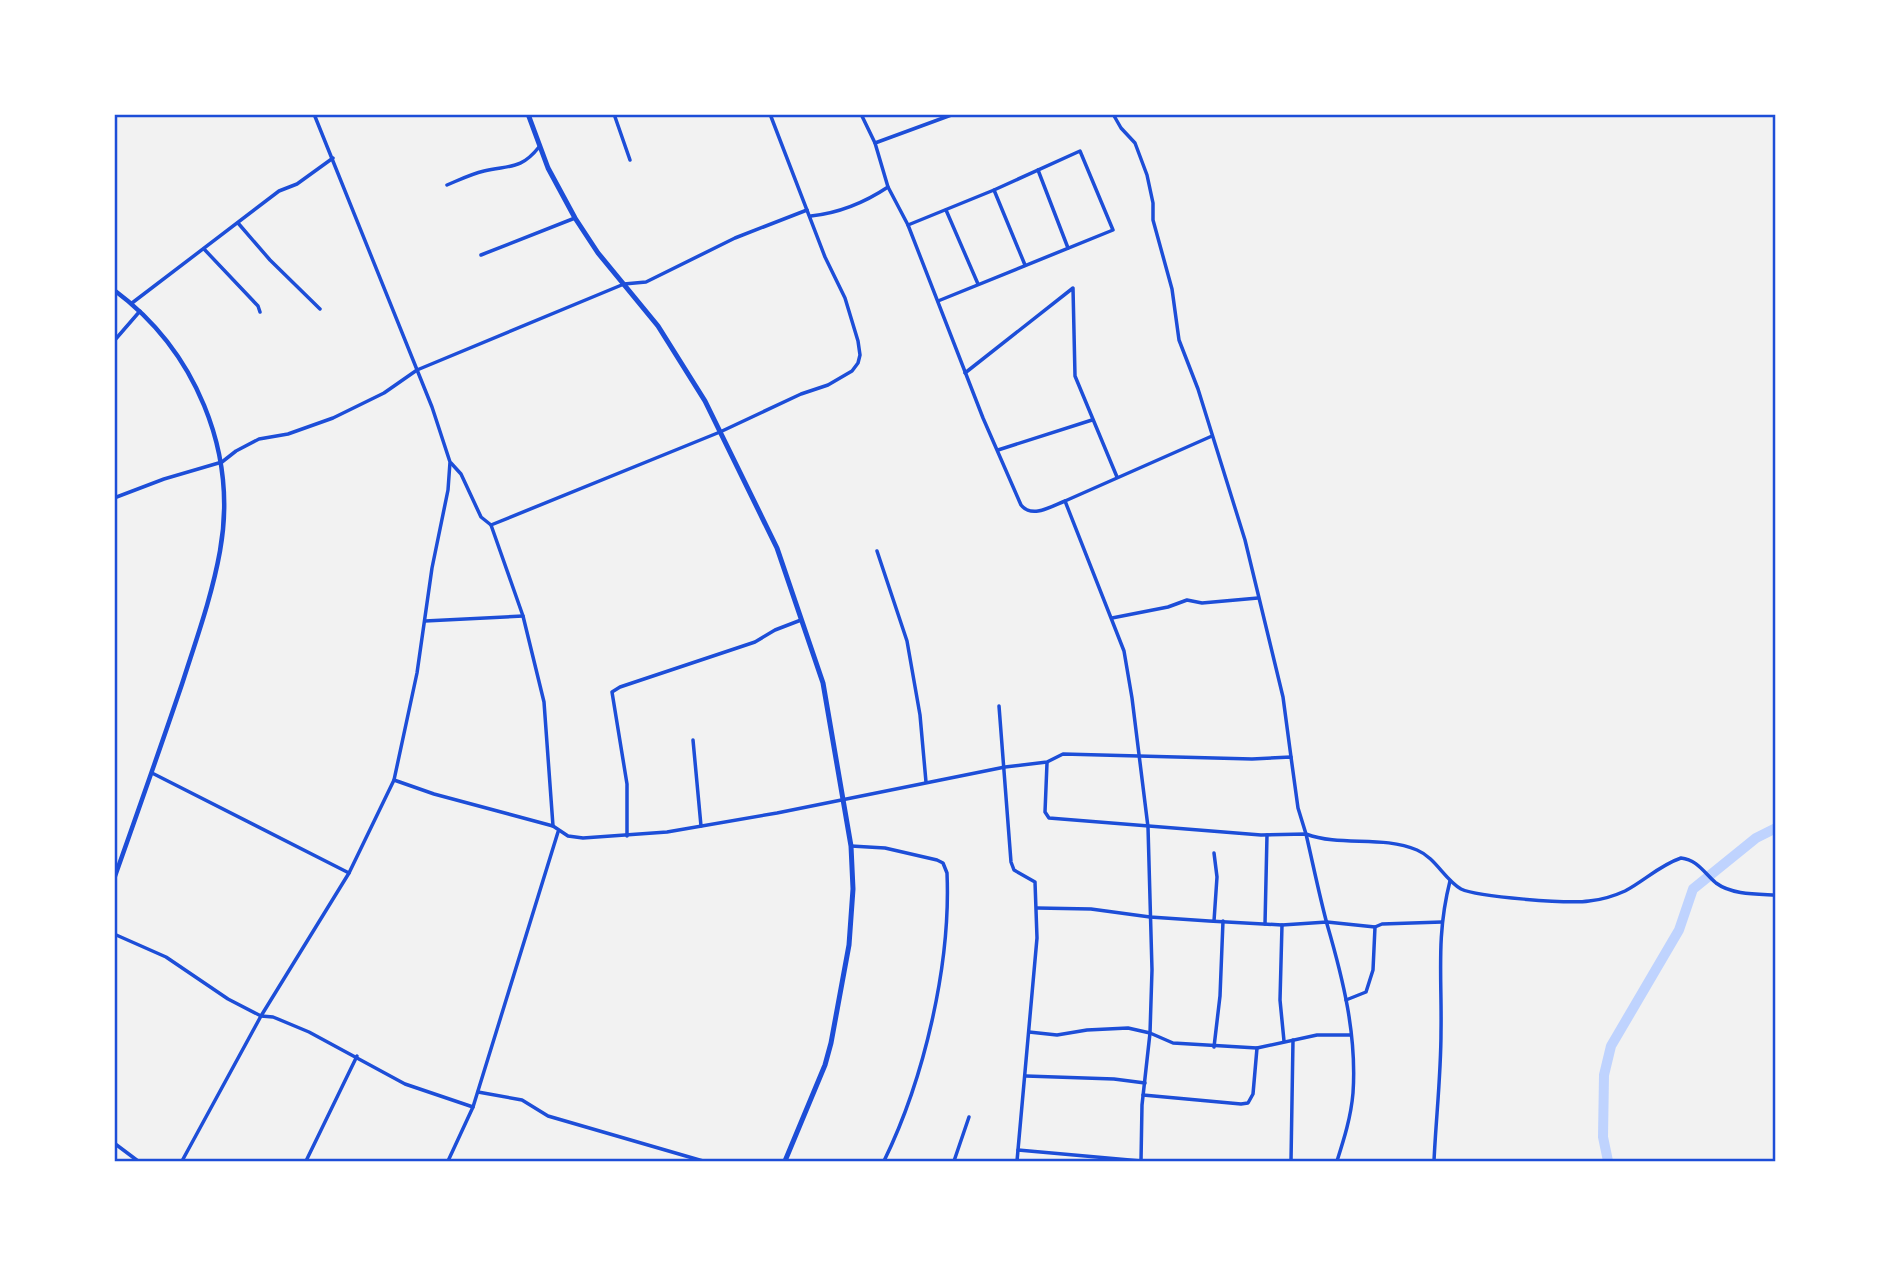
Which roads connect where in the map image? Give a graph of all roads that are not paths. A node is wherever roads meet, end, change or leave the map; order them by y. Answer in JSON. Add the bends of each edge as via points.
{"nodes":[{"id":1,"x":314,"y":114,"type":"edge"},
{"id":2,"x":528,"y":114,"type":"edge"},
{"id":3,"x":614,"y":114,"type":"edge"},
{"id":4,"x":770,"y":114,"type":"edge"},
{"id":5,"x":861,"y":114,"type":"edge"},
{"id":6,"x":954,"y":114,"type":"edge"},
{"id":7,"x":1113,"y":114,"type":"edge"},
{"id":8,"x":875,"y":143,"type":"junction"},
{"id":9,"x":538,"y":147,"type":"junction"},
{"id":10,"x":333,"y":158,"type":"junction"},
{"id":11,"x":630,"y":160,"type":"dead end"},
{"id":12,"x":1038,"y":170,"type":"junction"},
{"id":13,"x":447,"y":185,"type":"dead end"},
{"id":14,"x":888,"y":187,"type":"junction"},
{"id":15,"x":994,"y":190,"type":"junction"},
{"id":16,"x":807,"y":210,"type":"junction"},
{"id":17,"x":946,"y":210,"type":"junction"},
{"id":18,"x":810,"y":216,"type":"junction"},
{"id":19,"x":575,"y":218,"type":"junction"},
{"id":20,"x":238,"y":223,"type":"junction"},
{"id":21,"x":908,"y":225,"type":"junction"},
{"id":22,"x":1068,"y":248,"type":"junction"},
{"id":23,"x":204,"y":250,"type":"junction"},
{"id":24,"x":481,"y":255,"type":"dead end"},
{"id":25,"x":1025,"y":265,"type":"junction"},
{"id":26,"x":624,"y":284,"type":"junction"},
{"id":27,"x":978,"y":284,"type":"junction"},
{"id":28,"x":114,"y":290,"type":"edge"},
{"id":29,"x":938,"y":301,"type":"junction"},
{"id":30,"x":132,"y":303,"type":"junction"},
{"id":31,"x":320,"y":309,"type":"dead end"},
{"id":32,"x":141,"y":311,"type":"junction"},
{"id":33,"x":260,"y":313,"type":"dead end"},
{"id":34,"x":114,"y":341,"type":"edge"},
{"id":35,"x":416,"y":370,"type":"junction"},
{"id":36,"x":965,"y":373,"type":"junction"},
{"id":37,"x":1092,"y":420,"type":"junction"},
{"id":38,"x":720,"y":432,"type":"junction"},
{"id":39,"x":1212,"y":436,"type":"junction"},
{"id":40,"x":998,"y":450,"type":"junction"},
{"id":41,"x":222,"y":462,"type":"junction"},
{"id":42,"x":450,"y":462,"type":"junction"},
{"id":43,"x":1117,"y":477,"type":"junction"},
{"id":44,"x":114,"y":498,"type":"edge"},
{"id":45,"x":1065,"y":501,"type":"junction"},
{"id":46,"x":491,"y":525,"type":"junction"},
{"id":47,"x":877,"y":551,"type":"dead end"},
{"id":48,"x":1258,"y":598,"type":"junction"},
{"id":49,"x":523,"y":616,"type":"junction"},
{"id":50,"x":1112,"y":618,"type":"junction"},
{"id":51,"x":802,"y":620,"type":"junction"},
{"id":52,"x":425,"y":621,"type":"junction"},
{"id":53,"x":999,"y":706,"type":"dead end"},
{"id":54,"x":693,"y":740,"type":"dead end"},
{"id":55,"x":1139,"y":756,"type":"junction"},
{"id":56,"x":1291,"y":757,"type":"junction"},
{"id":57,"x":1047,"y":762,"type":"junction"},
{"id":58,"x":1005,"y":767,"type":"junction"},
{"id":59,"x":152,"y":773,"type":"junction"},
{"id":60,"x":394,"y":780,"type":"junction"},
{"id":61,"x":926,"y":782,"type":"junction"},
{"id":62,"x":843,"y":799,"type":"junction"},
{"id":63,"x":553,"y":826,"type":"junction"},
{"id":64,"x":701,"y":826,"type":"junction"},
{"id":65,"x":1148,"y":827,"type":"junction"},
{"id":66,"x":558,"y":831,"type":"junction"},
{"id":67,"x":1306,"y":834,"type":"junction"},
{"id":68,"x":1266,"y":835,"type":"junction"},
{"id":69,"x":627,"y":836,"type":"junction"},
{"id":70,"x":851,"y":846,"type":"junction"},
{"id":71,"x":1214,"y":853,"type":"dead end"},
{"id":72,"x":349,"y":873,"type":"junction"},
{"id":73,"x":114,"y":880,"type":"edge"},
{"id":74,"x":1450,"y":880,"type":"junction"},
{"id":75,"x":1776,"y":895,"type":"edge"},
{"id":76,"x":1037,"y":908,"type":"junction"},
{"id":77,"x":1150,"y":917,"type":"junction"},
{"id":78,"x":1214,"y":921,"type":"junction"},
{"id":79,"x":1223,"y":921,"type":"junction"},
{"id":80,"x":1326,"y":922,"type":"junction"},
{"id":81,"x":1442,"y":922,"type":"junction"},
{"id":82,"x":1265,"y":924,"type":"junction"},
{"id":83,"x":1282,"y":925,"type":"junction"},
{"id":84,"x":1375,"y":927,"type":"junction"},
{"id":85,"x":114,"y":934,"type":"edge"},
{"id":86,"x":1346,"y":1000,"type":"junction"},
{"id":87,"x":261,"y":1016,"type":"junction"},
{"id":88,"x":1029,"y":1032,"type":"junction"},
{"id":89,"x":1150,"y":1033,"type":"junction"},
{"id":90,"x":1352,"y":1035,"type":"junction"},
{"id":91,"x":1293,"y":1040,"type":"junction"},
{"id":92,"x":1284,"y":1041,"type":"junction"},
{"id":93,"x":1214,"y":1046,"type":"junction"},
{"id":94,"x":1257,"y":1048,"type":"junction"},
{"id":95,"x":357,"y":1056,"type":"junction"},
{"id":96,"x":1026,"y":1076,"type":"junction"},
{"id":97,"x":1145,"y":1083,"type":"junction"},
{"id":98,"x":478,"y":1092,"type":"junction"},
{"id":99,"x":1143,"y":1095,"type":"junction"},
{"id":100,"x":473,"y":1107,"type":"junction"},
{"id":101,"x":970,"y":1117,"type":"dead end"},
{"id":102,"x":114,"y":1143,"type":"edge"},
{"id":103,"x":1018,"y":1150,"type":"junction"},
{"id":104,"x":138,"y":1161,"type":"edge"},
{"id":105,"x":182,"y":1161,"type":"edge"},
{"id":106,"x":306,"y":1161,"type":"edge"},
{"id":107,"x":448,"y":1161,"type":"edge"},
{"id":108,"x":703,"y":1161,"type":"edge"},
{"id":109,"x":785,"y":1161,"type":"edge"},
{"id":110,"x":884,"y":1161,"type":"edge"},
{"id":111,"x":954,"y":1161,"type":"edge"},
{"id":112,"x":1017,"y":1161,"type":"edge"},
{"id":113,"x":1141,"y":1161,"type":"edge"},
{"id":114,"x":1291,"y":1161,"type":"edge"},
{"id":115,"x":1337,"y":1161,"type":"edge"},
{"id":116,"x":1434,"y":1161,"type":"edge"}],
"edges":[{"from":1,"to":10,"type":"street"},
{"from":2,"to":9,"type":"main road"},
{"from":3,"to":11,"type":"street"},
{"from":4,"to":16,"type":"street"},
{"from":5,"to":8,"type":"street"},
{"from":6,"to":8,"type":"street"},
{"from":7,"to":39,"type":"street","via":[[1142,159],[1179,340]]},
{"from":8,"to":14,"type":"street"},
{"from":9,"to":13,"type":"street","via":[[516,167],[482,171]]},
{"from":9,"to":19,"type":"main road"},
{"from":10,"to":20,"type":"street"},
{"from":10,"to":35,"type":"street"},
{"from":12,"to":15,"type":"street"},
{"from":12,"to":22,"type":"street"},
{"from":12,"to":22,"type":"street","via":[[1080,151],[1098,191],[1113,230]]},
{"from":14,"to":18,"type":"street","via":[[849,208]]},
{"from":14,"to":21,"type":"street"},
{"from":15,"to":17,"type":"street"},
{"from":15,"to":25,"type":"street"},
{"from":16,"to":18,"type":"street"},
{"from":16,"to":26,"type":"street","via":[[735,238],[646,282]]},
{"from":17,"to":21,"type":"street"},
{"from":17,"to":27,"type":"street"},
{"from":18,"to":38,"type":"street","via":[[845,298],[858,341],[858,363],[843,378]]},
{"from":19,"to":24,"type":"street"},
{"from":19,"to":26,"type":"main road"},
{"from":20,"to":23,"type":"street"},
{"from":20,"to":31,"type":"street"},
{"from":21,"to":29,"type":"street"},
{"from":22,"to":25,"type":"street"},
{"from":23,"to":30,"type":"street"},
{"from":23,"to":33,"type":"street"},
{"from":25,"to":27,"type":"street"},
{"from":26,"to":35,"type":"street"},
{"from":26,"to":38,"type":"main road","via":[[691,376]]},
{"from":27,"to":29,"type":"street"},
{"from":28,"to":30,"type":"street"},
{"from":29,"to":36,"type":"street"},
{"from":30,"to":32,"type":"street"},
{"from":32,"to":34,"type":"street"},
{"from":32,"to":41,"type":"street","via":[[188,370]]},
{"from":35,"to":41,"type":"street","via":[[384,393],[333,418],[259,439]]},
{"from":35,"to":42,"type":"street"},
{"from":36,"to":37,"type":"street","via":[[1073,288],[1075,376]]},
{"from":36,"to":40,"type":"street"},
{"from":37,"to":40,"type":"street"},
{"from":37,"to":43,"type":"street"},
{"from":38,"to":46,"type":"street"},
{"from":38,"to":51,"type":"main road","via":[[777,548]]},
{"from":39,"to":43,"type":"street"},
{"from":39,"to":48,"type":"street"},
{"from":40,"to":45,"type":"street","via":[[1025,510],[1033,512]]},
{"from":41,"to":44,"type":"street"},
{"from":41,"to":59,"type":"street","via":[[220,552]]},
{"from":42,"to":46,"type":"street","via":[[461,474],[481,517]]},
{"from":42,"to":52,"type":"street"},
{"from":43,"to":45,"type":"street"},
{"from":45,"to":50,"type":"street"},
{"from":46,"to":49,"type":"street"},
{"from":47,"to":61,"type":"street","via":[[907,641]]},
{"from":48,"to":50,"type":"street","via":[[1187,600]]},
{"from":48,"to":56,"type":"street","via":[[1283,697]]},
{"from":49,"to":52,"type":"street"},
{"from":49,"to":63,"type":"street","via":[[544,702]]},
{"from":50,"to":55,"type":"street","via":[[1128,672]]},
{"from":51,"to":62,"type":"main road","via":[[823,683]]},
{"from":51,"to":69,"type":"street","via":[[755,642],[612,692],[627,784]]},
{"from":52,"to":60,"type":"street"},
{"from":53,"to":58,"type":"street"},
{"from":54,"to":64,"type":"street"},
{"from":55,"to":56,"type":"street"},
{"from":55,"to":57,"type":"street","via":[[1063,754]]},
{"from":55,"to":65,"type":"street"},
{"from":56,"to":67,"type":"street"},
{"from":57,"to":58,"type":"street"},
{"from":57,"to":65,"type":"street","via":[[1045,812],[1049,818]]},
{"from":58,"to":61,"type":"street"},
{"from":58,"to":76,"type":"street","via":[[1012,866],[1035,882]]},
{"from":59,"to":72,"type":"street"},
{"from":59,"to":73,"type":"street"},
{"from":60,"to":63,"type":"street"},
{"from":60,"to":72,"type":"street"},
{"from":61,"to":62,"type":"street"},
{"from":62,"to":64,"type":"street"},
{"from":62,"to":70,"type":"main road"},
{"from":63,"to":66,"type":"street"},
{"from":64,"to":69,"type":"street"},
{"from":65,"to":68,"type":"street"},
{"from":65,"to":77,"type":"street"},
{"from":66,"to":69,"type":"street","via":[[583,838]]},
{"from":66,"to":98,"type":"street"},
{"from":67,"to":68,"type":"street"},
{"from":67,"to":74,"type":"street","via":[[1416,850]]},
{"from":67,"to":80,"type":"street"},
{"from":68,"to":82,"type":"street"},
{"from":70,"to":109,"type":"main road","via":[[849,946],[837,1018],[825,1065]]},
{"from":70,"to":110,"type":"street","via":[[937,860],[947,873],[933,1014],[910,1101]]},
{"from":71,"to":78,"type":"street"},
{"from":72,"to":87,"type":"street"},
{"from":74,"to":75,"type":"street","via":[[1466,891],[1488,895],[1588,901],[1625,891],[1681,858],[1701,866],[1716,883]]},
{"from":74,"to":81,"type":"street"},
{"from":76,"to":77,"type":"street"},
{"from":76,"to":88,"type":"street"},
{"from":77,"to":78,"type":"street"},
{"from":77,"to":89,"type":"street"},
{"from":78,"to":79,"type":"street"},
{"from":79,"to":82,"type":"street"},
{"from":79,"to":93,"type":"street"},
{"from":80,"to":83,"type":"street"},
{"from":80,"to":84,"type":"street"},
{"from":80,"to":86,"type":"street"},
{"from":81,"to":84,"type":"street"},
{"from":81,"to":116,"type":"street"},
{"from":82,"to":83,"type":"street"},
{"from":83,"to":92,"type":"street"},
{"from":84,"to":86,"type":"street","via":[[1371,980],[1366,992]]},
{"from":85,"to":87,"type":"street","via":[[166,957]]},
{"from":86,"to":90,"type":"street"},
{"from":87,"to":95,"type":"street","via":[[273,1017]]},
{"from":87,"to":105,"type":"street"},
{"from":88,"to":89,"type":"street","via":[[1057,1035],[1128,1028]]},
{"from":88,"to":96,"type":"street"},
{"from":89,"to":93,"type":"street","via":[[1173,1043]]},
{"from":89,"to":97,"type":"street"},
{"from":90,"to":91,"type":"street"},
{"from":90,"to":115,"type":"street","via":[[1350,1119]]},
{"from":91,"to":92,"type":"street"},
{"from":91,"to":114,"type":"street"},
{"from":92,"to":94,"type":"street"},
{"from":93,"to":94,"type":"street"},
{"from":94,"to":99,"type":"street","via":[[1248,1103]]},
{"from":95,"to":100,"type":"street","via":[[405,1084]]},
{"from":95,"to":106,"type":"street"},
{"from":96,"to":97,"type":"street"},
{"from":96,"to":103,"type":"street"},
{"from":97,"to":99,"type":"street"},
{"from":98,"to":100,"type":"street"},
{"from":98,"to":108,"type":"street","via":[[522,1100],[548,1116]]},
{"from":99,"to":113,"type":"street"},
{"from":100,"to":107,"type":"street"},
{"from":101,"to":111,"type":"street"},
{"from":102,"to":104,"type":"street"},
{"from":103,"to":112,"type":"street"},
{"from":103,"to":113,"type":"street"}]}
